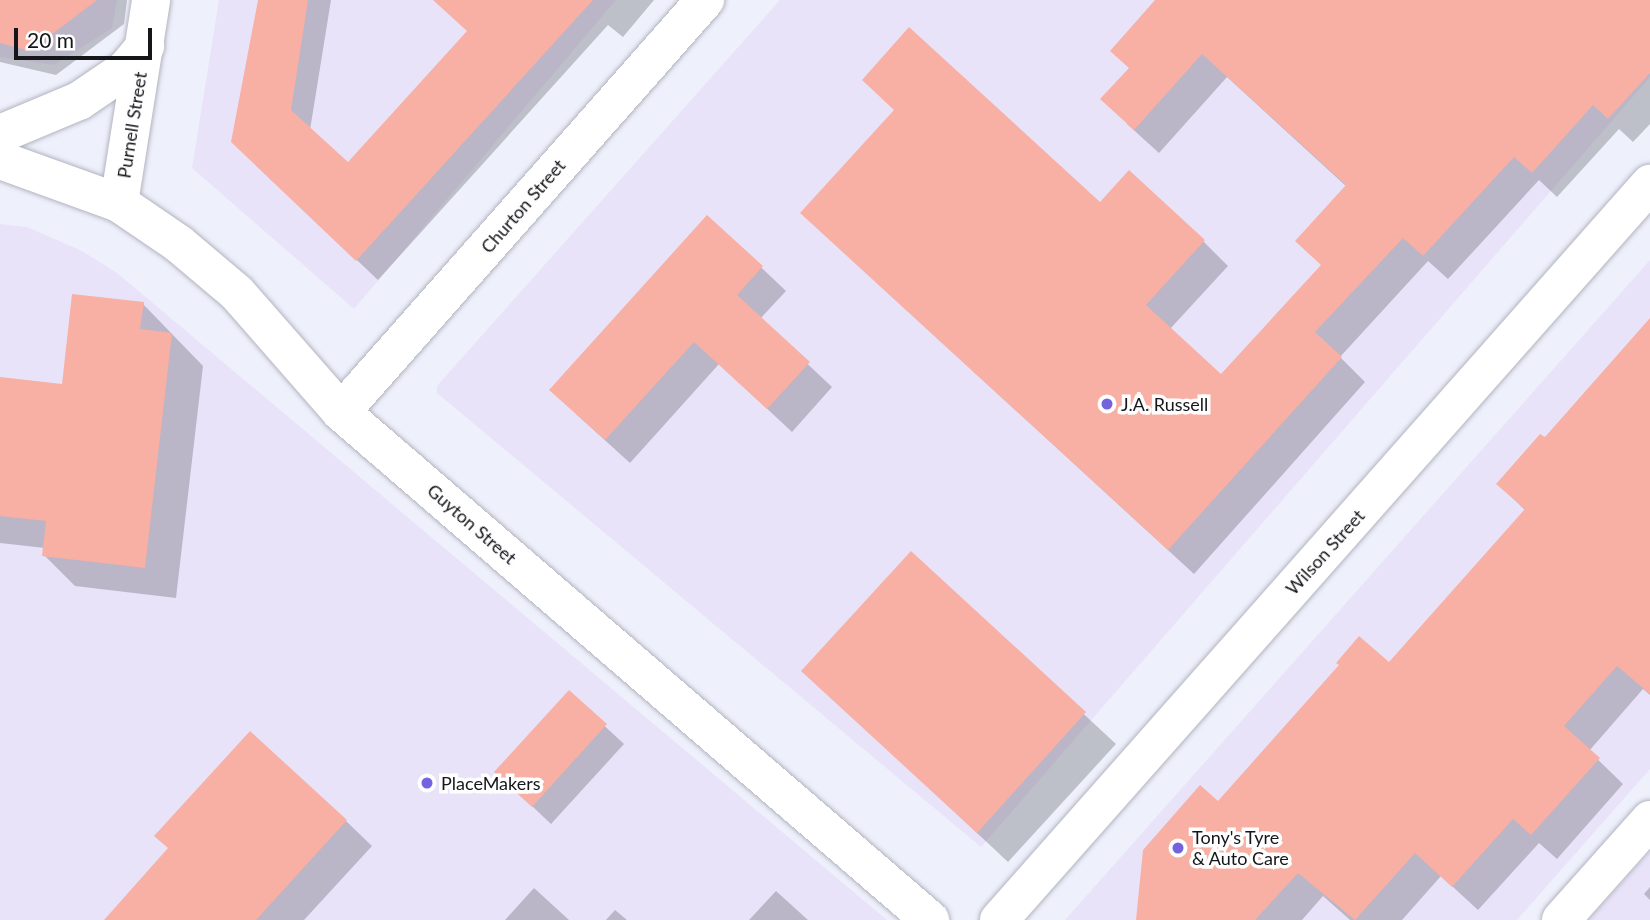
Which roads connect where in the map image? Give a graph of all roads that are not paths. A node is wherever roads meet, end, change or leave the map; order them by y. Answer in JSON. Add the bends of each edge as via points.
{"nodes":[{"id":1,"x":151,"y":0,"type":"edge"},
{"id":2,"x":705,"y":0,"type":"edge"},
{"id":3,"x":145,"y":46,"type":"junction"},
{"id":4,"x":0,"y":134,"type":"edge"},
{"id":5,"x":0,"y":160,"type":"edge"},
{"id":6,"x":1650,"y":184,"type":"edge"},
{"id":7,"x":119,"y":203,"type":"junction"},
{"id":8,"x":341,"y":412,"type":"junction"},
{"id":9,"x":1650,"y":820,"type":"edge"},
{"id":10,"x":930,"y":920,"type":"edge"},
{"id":11,"x":999,"y":920,"type":"edge"},
{"id":12,"x":1561,"y":920,"type":"edge"}],
"edges":[{"from":1,"to":3,"type":"street","name":"Purnell Street"},
{"from":2,"to":8,"type":"street","name":"Churton Street"},
{"from":3,"to":4,"type":"street","name":"Purnell Street","via":[[126,69],[79,102]]},
{"from":3,"to":7,"type":"street","name":"Purnell Street"},
{"from":5,"to":7,"type":"street","name":"Guyton Street"},
{"from":6,"to":11,"type":"street","name":"Wilson Street"},
{"from":7,"to":8,"type":"street","name":"Guyton Street","via":[[180,244],[237,293]]},
{"from":8,"to":10,"type":"street","name":"Guyton Street"},
{"from":9,"to":12,"type":"street"}]}
